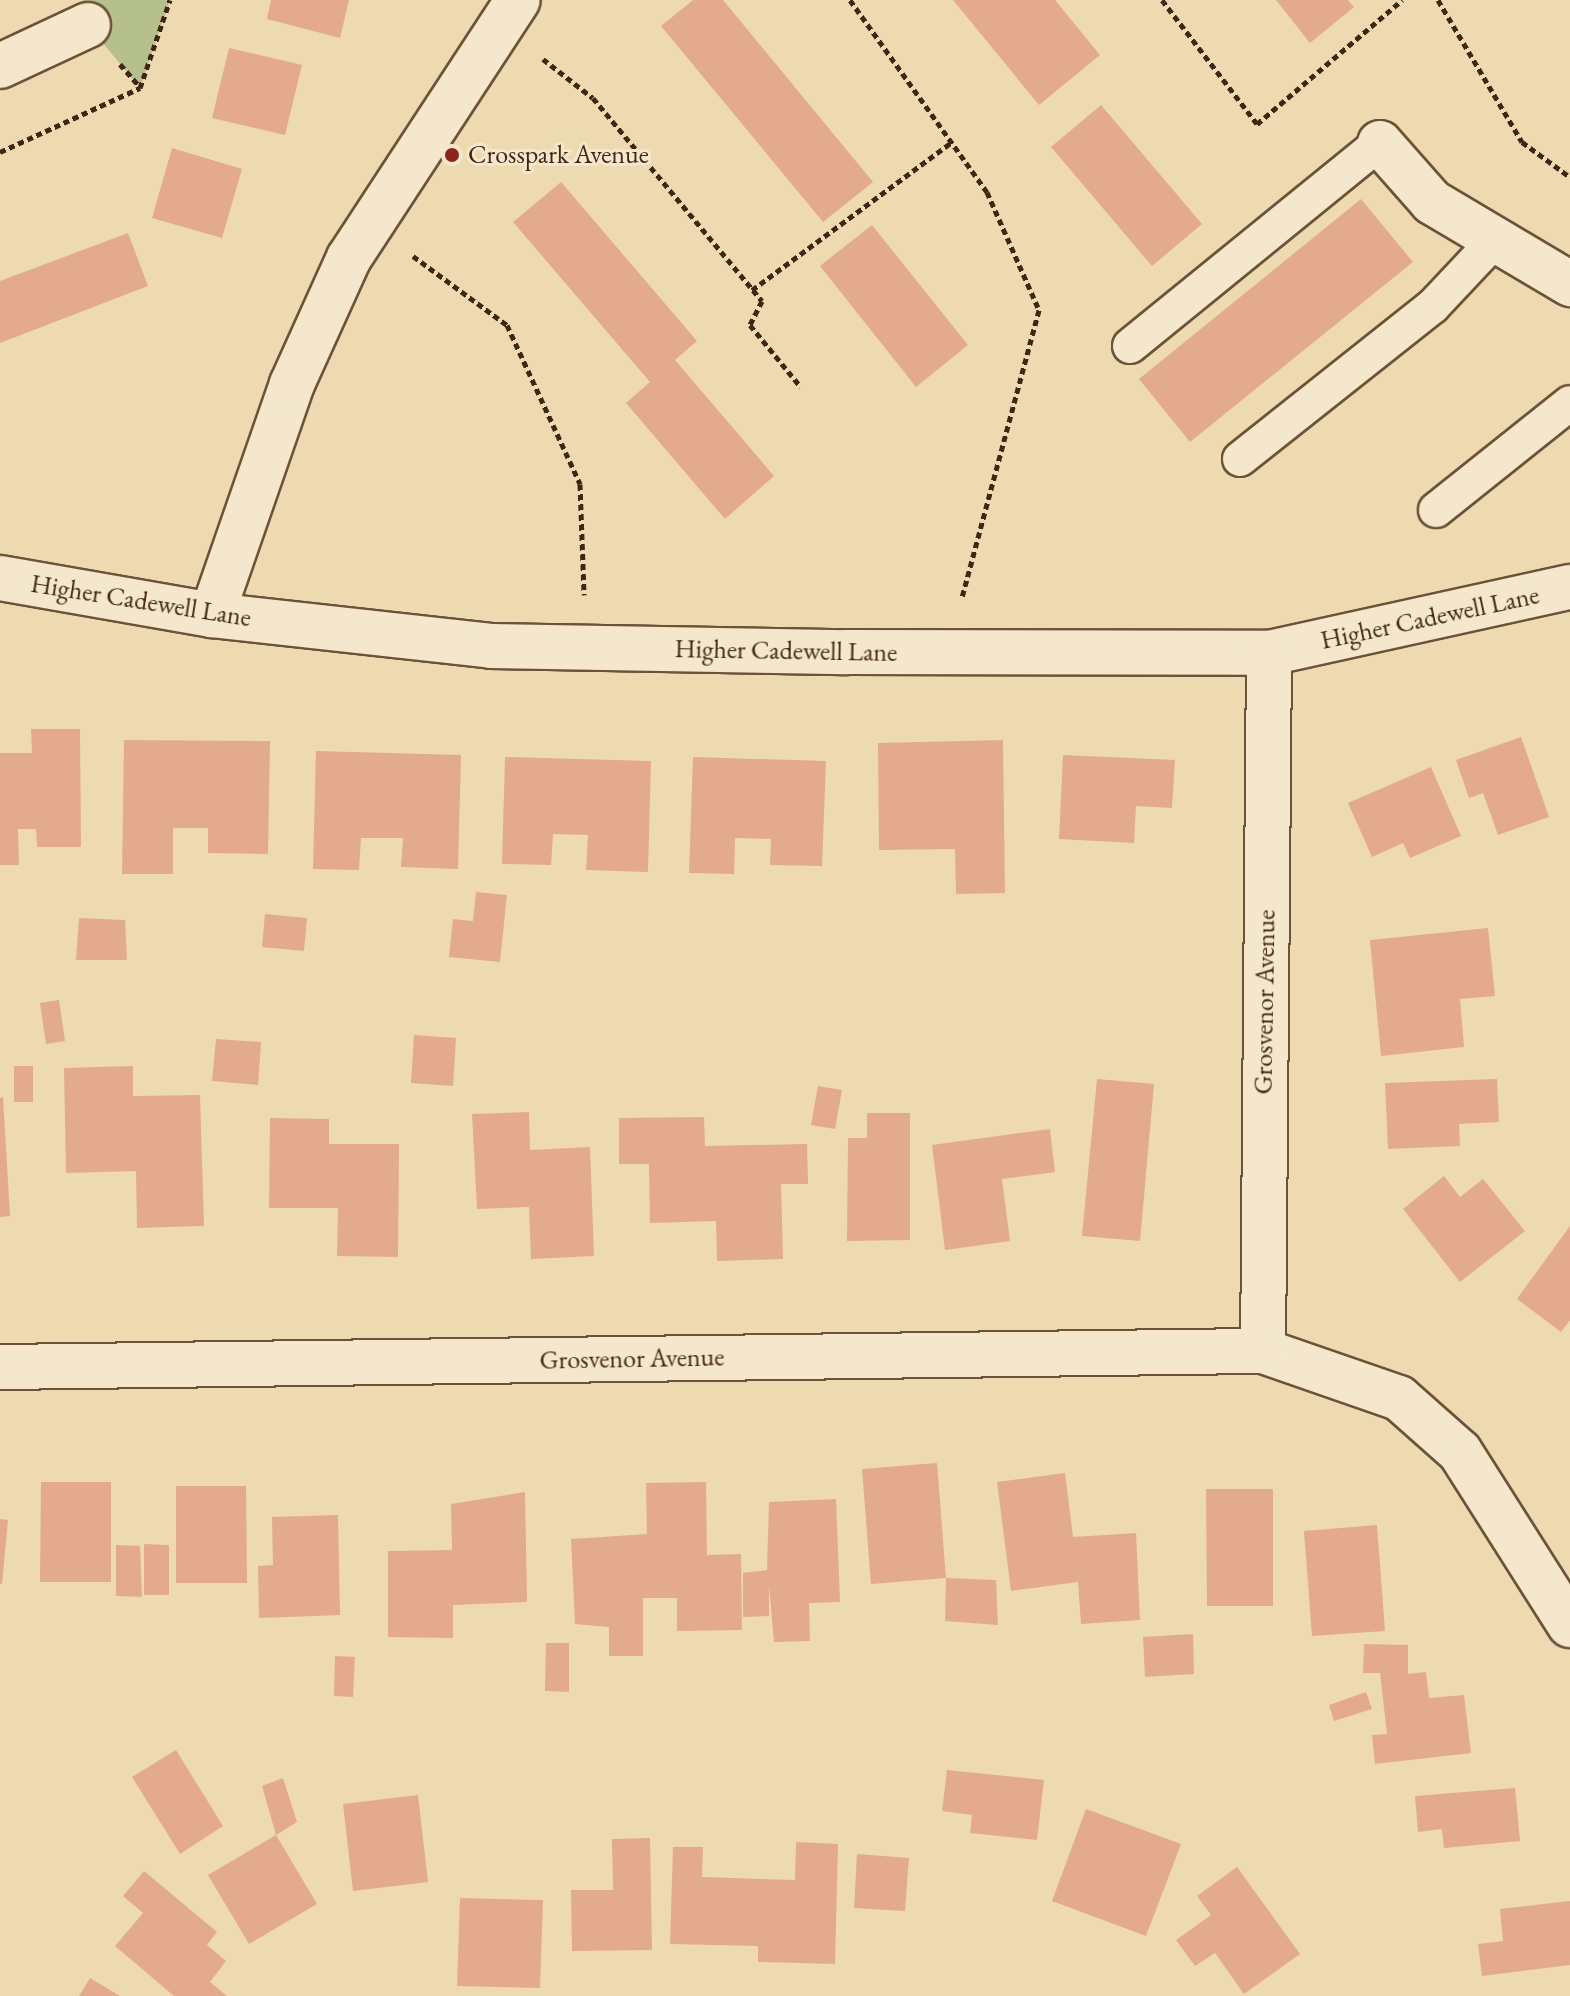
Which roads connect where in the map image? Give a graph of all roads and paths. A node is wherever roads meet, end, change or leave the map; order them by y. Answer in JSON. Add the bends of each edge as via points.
{"nodes":[{"id":1,"x":170,"y":0,"type":"edge"},
{"id":2,"x":850,"y":0,"type":"edge"},
{"id":3,"x":1162,"y":0,"type":"edge"},
{"id":4,"x":1402,"y":0,"type":"edge"},
{"id":5,"x":1438,"y":0,"type":"edge"},
{"id":6,"x":510,"y":13,"type":"edge"},
{"id":7,"x":88,"y":25,"type":"dead end"},
{"id":8,"x":0,"y":66,"type":"edge"},
{"id":9,"x":951,"y":143,"type":"junction"},
{"id":10,"x":1380,"y":143,"type":"joint"},
{"id":11,"x":0,"y":152,"type":"edge"},
{"id":12,"x":1570,"y":177,"type":"edge"},
{"id":13,"x":371,"y":225,"type":"junction"},
{"id":14,"x":1495,"y":240,"type":"junction"},
{"id":15,"x":1570,"y":284,"type":"edge"},
{"id":16,"x":752,"y":290,"type":"junction"},
{"id":17,"x":1130,"y":346,"type":"dead end"},
{"id":18,"x":801,"y":387,"type":"dead end"},
{"id":19,"x":1570,"y":403,"type":"edge"},
{"id":20,"x":1240,"y":459,"type":"dead end"},
{"id":21,"x":1436,"y":510,"type":"dead end"},
{"id":22,"x":0,"y":578,"type":"edge"},
{"id":23,"x":1570,"y":587,"type":"edge"},
{"id":24,"x":212,"y":615,"type":"junction"},
{"id":25,"x":585,"y":648,"type":"junction"},
{"id":26,"x":952,"y":653,"type":"junction"},
{"id":27,"x":1269,"y":653,"type":"junction"},
{"id":28,"x":1263,"y":1351,"type":"junction"},
{"id":29,"x":0,"y":1367,"type":"edge"},
{"id":30,"x":1570,"y":1625,"type":"edge"}],
"edges":[{"from":1,"to":11,"type":"path","via":[[140,88]]},
{"from":2,"to":9,"type":"path"},
{"from":3,"to":4,"type":"path","via":[[1257,124]]},
{"from":5,"to":12,"type":"path","via":[[1522,142]]},
{"from":6,"to":13,"type":"street"},
{"from":6,"to":16,"type":"path","via":[[593,98]]},
{"from":7,"to":8,"type":"street"},
{"from":9,"to":16,"type":"path"},
{"from":9,"to":26,"type":"path","via":[[987,192],[1039,310]]},
{"from":10,"to":14,"type":"street","via":[[1432,202]]},
{"from":10,"to":17,"type":"lane"},
{"from":13,"to":24,"type":"street","via":[[292,384]]},
{"from":13,"to":25,"type":"path","via":[[507,325],[580,484]]},
{"from":14,"to":15,"type":"street"},
{"from":14,"to":20,"type":"lane","via":[[1433,306]]},
{"from":16,"to":18,"type":"path","via":[[762,301],[750,325]]},
{"from":19,"to":21,"type":"lane"},
{"from":22,"to":24,"type":"street","name":"Higher Cadewell Lane"},
{"from":23,"to":27,"type":"street","name":"Higher Cadewell Lane"},
{"from":24,"to":25,"type":"street","name":"Higher Cadewell Lane","via":[[491,646]]},
{"from":25,"to":26,"type":"street","name":"Higher Cadewell Lane"},
{"from":26,"to":27,"type":"street","name":"Higher Cadewell Lane"},
{"from":27,"to":28,"type":"street","name":"Grosvenor Avenue"},
{"from":28,"to":29,"type":"street","name":"Grosvenor Avenue"},
{"from":28,"to":30,"type":"street","name":"Grosvenor Avenue","via":[[1399,1398],[1460,1452]]}]}
